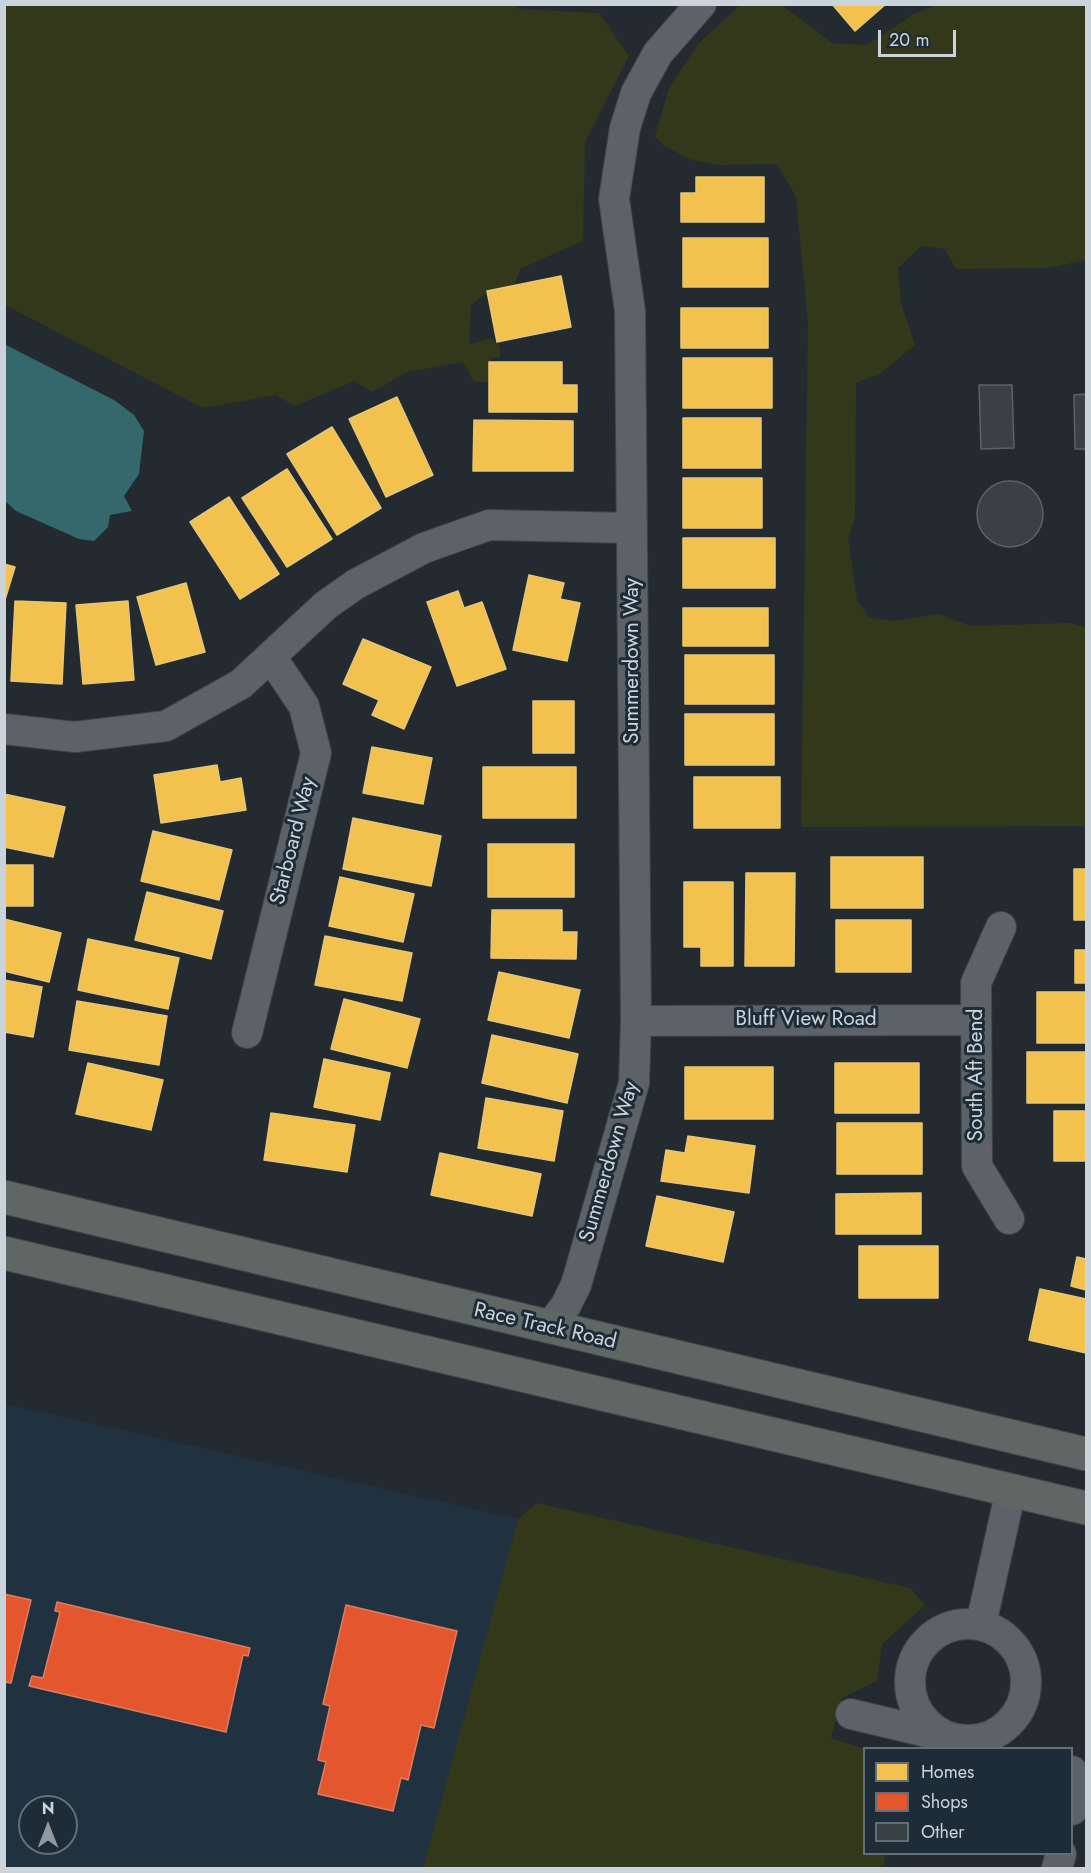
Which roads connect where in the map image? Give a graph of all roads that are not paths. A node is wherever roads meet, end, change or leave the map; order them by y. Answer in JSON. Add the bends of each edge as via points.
{"nodes":[{"id":1,"x":700,"y":4,"type":"edge"},
{"id":2,"x":632,"y":528,"type":"junction"},
{"id":3,"x":271,"y":657,"type":"junction"},
{"id":4,"x":4,"y":729,"type":"edge"},
{"id":5,"x":1001,"y":927,"type":"dead end"},
{"id":6,"x":976,"y":1020,"type":"junction"},
{"id":7,"x":636,"y":1021,"type":"junction"},
{"id":8,"x":247,"y":1033,"type":"dead end"},
{"id":9,"x":4,"y":1197,"type":"edge"},
{"id":10,"x":1009,"y":1219,"type":"dead end"},
{"id":11,"x":4,"y":1253,"type":"edge"},
{"id":12,"x":549,"y":1328,"type":"junction"},
{"id":13,"x":1022,"y":1438,"type":"junction"},
{"id":14,"x":1086,"y":1454,"type":"edge"},
{"id":15,"x":1011,"y":1490,"type":"junction"},
{"id":16,"x":1086,"y":1508,"type":"edge"},
{"id":17,"x":981,"y":1624,"type":"junction"},
{"id":18,"x":851,"y":1714,"type":"dead end"},
{"id":19,"x":955,"y":1739,"type":"junction"},
{"id":20,"x":992,"y":1747,"type":"edge"},
{"id":21,"x":1073,"y":1778,"type":"edge"},
{"id":22,"x":1073,"y":1800,"type":"edge"}],
"edges":[{"from":1,"to":2,"type":"street","name":"Summerdown Way","via":[[658,53],[636,93],[625,128],[614,199],[630,311]]},
{"from":2,"to":3,"type":"street","via":[[489,525],[424,548],[356,584],[326,605]]},
{"from":2,"to":7,"type":"street","name":"Summerdown Way"},
{"from":3,"to":4,"type":"street","via":[[241,684],[166,726],[75,737]]},
{"from":3,"to":8,"type":"street","name":"Starboard Way","via":[[304,706],[316,753]]},
{"from":5,"to":6,"type":"street","name":"South Aft Bend","via":[[976,982]]},
{"from":6,"to":7,"type":"street","name":"Bluff View Road"},
{"from":6,"to":10,"type":"street","name":"South Aft Bend","via":[[977,1166]]},
{"from":7,"to":12,"type":"street","name":"Summerdown Way","via":[[634,1083],[576,1285]]},
{"from":9,"to":12,"type":"main road","name":"Race Track Road"},
{"from":11,"to":15,"type":"main road"},
{"from":12,"to":13,"type":"main road","name":"Race Track Road"},
{"from":13,"to":14,"type":"main road","name":"Race Track Road"},
{"from":13,"to":15,"type":"main road"},
{"from":15,"to":16,"type":"main road"},
{"from":15,"to":17,"type":"street"},
{"from":17,"to":19,"type":"street","via":[[961,1624],[942,1630],[925,1644],[913,1666],[911,1694],[918,1715],[930,1727]]},
{"from":17,"to":19,"type":"street","via":[[1000,1633],[1018,1653],[1025,1680],[1022,1705],[1000,1733]]},
{"from":18,"to":19,"type":"street"},
{"from":19,"to":20,"type":"street"},
{"from":21,"to":22,"type":"street"}]}
